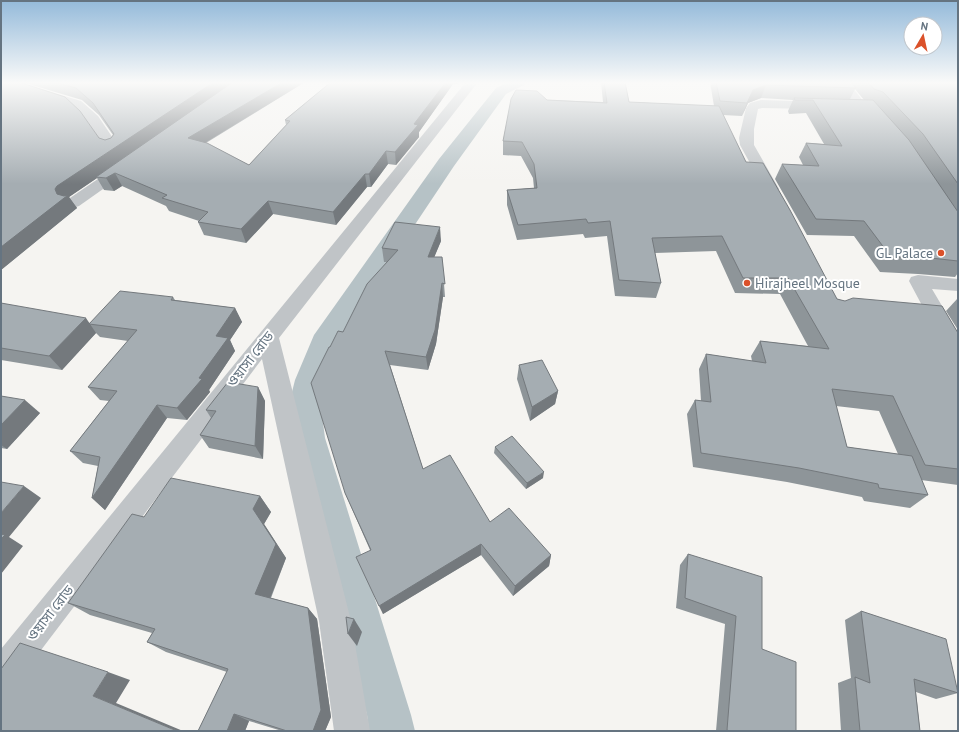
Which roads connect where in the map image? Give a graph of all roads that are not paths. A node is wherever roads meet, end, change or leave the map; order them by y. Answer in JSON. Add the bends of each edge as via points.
{"nodes":[{"id":1,"x":90,"y":116,"type":"edge"},
{"id":2,"x":445,"y":116,"type":"edge"},
{"id":3,"x":751,"y":116,"type":"edge"},
{"id":4,"x":112,"y":147,"type":"edge"},
{"id":5,"x":135,"y":159,"type":"edge"},
{"id":6,"x":777,"y":200,"type":"edge"},
{"id":7,"x":73,"y":203,"type":"dead end"},
{"id":8,"x":958,"y":285,"type":"edge"},
{"id":9,"x":268,"y":337,"type":"junction"},
{"id":10,"x":958,"y":352,"type":"edge"},
{"id":11,"x":1,"y":675,"type":"edge"},
{"id":12,"x":352,"y":731,"type":"edge"}],
"edges":[{"from":1,"to":4,"type":"street"},
{"from":2,"to":9,"type":"street","name":"ওয়াসা রোড"},
{"from":3,"to":6,"type":"street","via":[[747,145]]},
{"from":5,"to":7,"type":"street"},
{"from":8,"to":10,"type":"street","via":[[918,281]]},
{"from":9,"to":11,"type":"street","name":"ওয়াসা রোড"},
{"from":9,"to":12,"type":"street","via":[[335,621]]}]}
